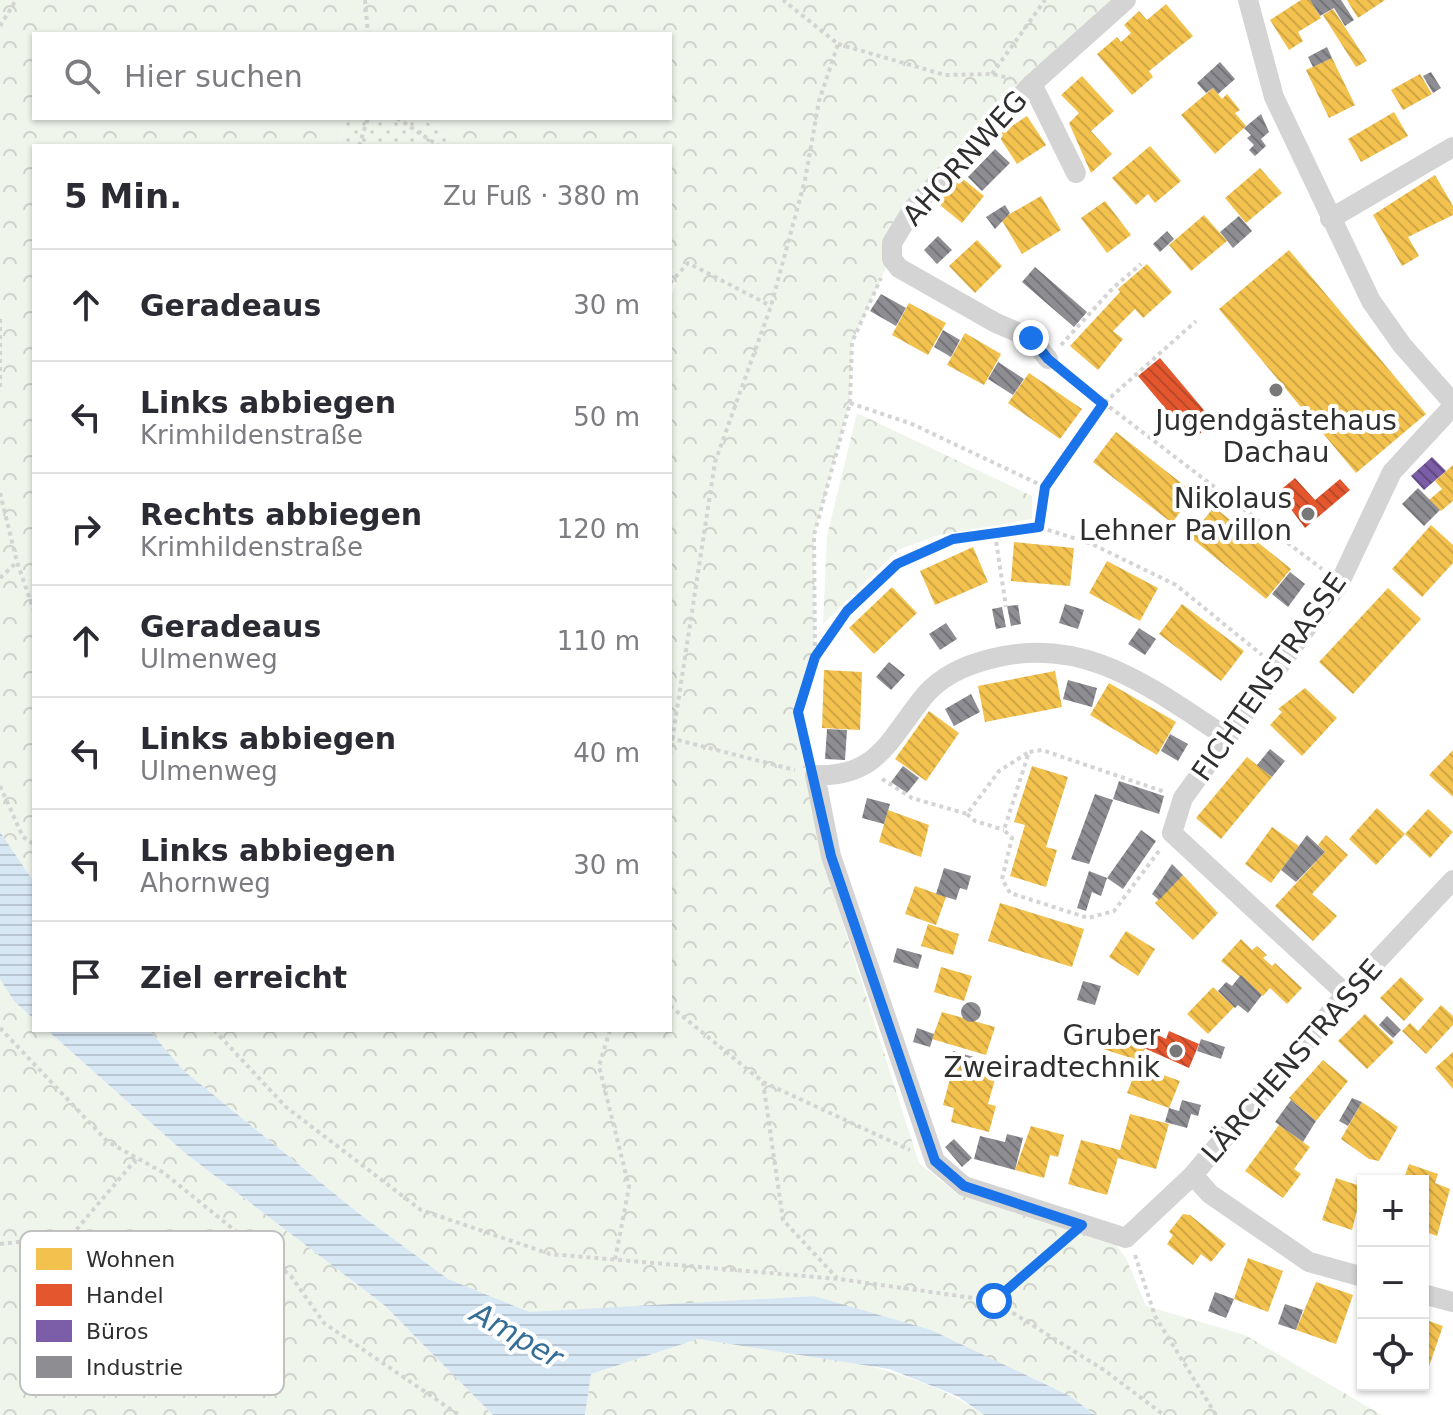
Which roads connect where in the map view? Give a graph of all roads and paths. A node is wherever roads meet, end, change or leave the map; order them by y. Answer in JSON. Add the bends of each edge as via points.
{"nodes":[{"id":1,"x":16,"y":0,"type":"edge"},
{"id":2,"x":365,"y":0,"type":"edge"},
{"id":3,"x":783,"y":0,"type":"edge"},
{"id":4,"x":1045,"y":0,"type":"edge"},
{"id":5,"x":1126,"y":0,"type":"edge"},
{"id":6,"x":1255,"y":3,"type":"edge"},
{"id":7,"x":0,"y":26,"type":"edge"},
{"id":8,"x":368,"y":32,"type":"edge"},
{"id":9,"x":838,"y":44,"type":"junction"},
{"id":10,"x":992,"y":74,"type":"junction"},
{"id":11,"x":1032,"y":84,"type":"junction"},
{"id":12,"x":367,"y":120,"type":"edge"},
{"id":13,"x":400,"y":120,"type":"edge"},
{"id":14,"x":360,"y":144,"type":"edge"},
{"id":15,"x":436,"y":144,"type":"edge"},
{"id":16,"x":1453,"y":147,"type":"edge"},
{"id":17,"x":1076,"y":173,"type":"dead end"},
{"id":18,"x":1330,"y":219,"type":"junction"},
{"id":19,"x":892,"y":259,"type":"junction"},
{"id":20,"x":1141,"y":264,"type":"dead end"},
{"id":21,"x":672,"y":281,"type":"edge"},
{"id":22,"x":771,"y":306,"type":"junction"},
{"id":23,"x":0,"y":319,"type":"edge"},
{"id":24,"x":1196,"y":321,"type":"dead end"},
{"id":25,"x":1048,"y":359,"type":"junction"},
{"id":26,"x":0,"y":387,"type":"edge"},
{"id":27,"x":850,"y":403,"type":"junction"},
{"id":28,"x":1103,"y":404,"type":"junction"},
{"id":29,"x":1453,"y":404,"type":"edge"},
{"id":30,"x":1045,"y":487,"type":"junction"},
{"id":31,"x":0,"y":493,"type":"edge"},
{"id":32,"x":1039,"y":527,"type":"junction"},
{"id":33,"x":995,"y":533,"type":"junction"},
{"id":34,"x":17,"y":562,"type":"junction"},
{"id":35,"x":0,"y":578,"type":"edge"},
{"id":36,"x":1340,"y":582,"type":"junction"},
{"id":37,"x":32,"y":602,"type":"edge"},
{"id":38,"x":1006,"y":607,"type":"dead end"},
{"id":39,"x":815,"y":657,"type":"junction"},
{"id":40,"x":1277,"y":666,"type":"junction"},
{"id":41,"x":1225,"y":736,"type":"junction"},
{"id":42,"x":672,"y":738,"type":"edge"},
{"id":43,"x":1029,"y":752,"type":"junction"},
{"id":44,"x":870,"y":765,"type":"junction"},
{"id":45,"x":815,"y":775,"type":"junction"},
{"id":46,"x":0,"y":786,"type":"edge"},
{"id":47,"x":1183,"y":798,"type":"junction"},
{"id":48,"x":967,"y":814,"type":"junction"},
{"id":49,"x":1004,"y":830,"type":"junction"},
{"id":50,"x":1172,"y":833,"type":"junction"},
{"id":51,"x":32,"y":843,"type":"edge"},
{"id":52,"x":1453,"y":880,"type":"edge"},
{"id":53,"x":1346,"y":994,"type":"junction"},
{"id":54,"x":672,"y":1009,"type":"edge"},
{"id":55,"x":0,"y":1028,"type":"edge"},
{"id":56,"x":216,"y":1032,"type":"edge"},
{"id":57,"x":609,"y":1032,"type":"edge"},
{"id":58,"x":763,"y":1082,"type":"junction"},
{"id":59,"x":137,"y":1158,"type":"junction"},
{"id":60,"x":935,"y":1161,"type":"junction"},
{"id":61,"x":1193,"y":1175,"type":"junction"},
{"id":62,"x":1082,"y":1225,"type":"junction"},
{"id":63,"x":75,"y":1231,"type":"edge"},
{"id":64,"x":236,"y":1231,"type":"edge"},
{"id":65,"x":1126,"y":1238,"type":"junction"},
{"id":66,"x":20,"y":1242,"type":"edge"},
{"id":67,"x":0,"y":1244,"type":"edge"},
{"id":68,"x":615,"y":1260,"type":"junction"},
{"id":69,"x":284,"y":1270,"type":"edge"},
{"id":70,"x":1357,"y":1275,"type":"edge"},
{"id":71,"x":839,"y":1279,"type":"junction"},
{"id":72,"x":1429,"y":1296,"type":"edge"},
{"id":73,"x":994,"y":1301,"type":"junction"},
{"id":74,"x":1453,"y":1302,"type":"edge"},
{"id":75,"x":459,"y":1415,"type":"edge"},
{"id":76,"x":1164,"y":1415,"type":"edge"},
{"id":77,"x":1216,"y":1415,"type":"edge"}],
"edges":[{"from":1,"to":7,"type":"path"},
{"from":2,"to":8,"type":"path"},
{"from":3,"to":9,"type":"path"},
{"from":4,"to":10,"type":"path"},
{"from":5,"to":11,"type":"street","name":"AHORNWEG"},
{"from":6,"to":18,"type":"street","via":[[1274,97]]},
{"from":9,"to":10,"type":"path","via":[[945,75]]},
{"from":9,"to":22,"type":"path","via":[[819,101],[805,180]]},
{"from":10,"to":11,"type":"path"},
{"from":11,"to":17,"type":"street","name":"AHORNWEG"},
{"from":11,"to":19,"type":"street","name":"AHORNWEG","via":[[914,207],[892,243]]},
{"from":12,"to":14,"type":"path"},
{"from":13,"to":15,"type":"path"},
{"from":16,"to":18,"type":"street"},
{"from":18,"to":29,"type":"street","via":[[1371,301]]},
{"from":19,"to":25,"type":"street","name":"AHORNWEG","via":[[899,268],[1031,338]]},
{"from":19,"to":27,"type":"path","via":[[852,342]]},
{"from":20,"to":25,"type":"path"},
{"from":21,"to":22,"type":"path","via":[[688,263]]},
{"from":22,"to":42,"type":"path","via":[[715,462]]},
{"from":23,"to":26,"type":"path"},
{"from":24,"to":28,"type":"path"},
{"from":25,"to":28,"type":"path"},
{"from":27,"to":30,"type":"path","via":[[912,424]]},
{"from":27,"to":39,"type":"path","via":[[814,535]]},
{"from":28,"to":30,"type":"path"},
{"from":28,"to":36,"type":"path"},
{"from":29,"to":36,"type":"street","name":"FICHTENSTRASSE","via":[[1392,472]]},
{"from":30,"to":32,"type":"path"},
{"from":31,"to":34,"type":"path"},
{"from":32,"to":33,"type":"path"},
{"from":32,"to":40,"type":"path","via":[[1156,573]]},
{"from":33,"to":38,"type":"path"},
{"from":33,"to":39,"type":"path","via":[[953,539],[897,564],[847,611]]},
{"from":34,"to":35,"type":"path"},
{"from":34,"to":37,"type":"path"},
{"from":36,"to":40,"type":"street","name":"FICHTENSTRASSE"},
{"from":39,"to":45,"type":"path","via":[[798,712]]},
{"from":40,"to":41,"type":"street","name":"FICHTENSTRASSE"},
{"from":41,"to":44,"type":"street","via":[[1109,666],[1066,652],[1013,653],[947,676]]},
{"from":41,"to":47,"type":"street","name":"FICHTENSTRASSE"},
{"from":42,"to":45,"type":"path"},
{"from":43,"to":47,"type":"path","via":[[1042,750]]},
{"from":43,"to":48,"type":"path","via":[[999,771]]},
{"from":43,"to":49,"type":"path"},
{"from":44,"to":45,"type":"street","via":[[835,776]]},
{"from":44,"to":48,"type":"path","via":[[886,783],[912,798]]},
{"from":45,"to":60,"type":"street","via":[[831,856]]},
{"from":46,"to":51,"type":"path","via":[[23,837]]},
{"from":47,"to":50,"type":"street","name":"FICHTENSTRASSE"},
{"from":48,"to":49,"type":"path"},
{"from":49,"to":50,"type":"path","via":[[1012,838],[1002,879],[1010,893],[1088,918],[1114,911]]},
{"from":50,"to":53,"type":"street"},
{"from":52,"to":53,"type":"street","name":"LÄRCHENSTRASSE"},
{"from":53,"to":61,"type":"street","name":"LÄRCHENSTRASSE"},
{"from":54,"to":58,"type":"path"},
{"from":55,"to":59,"type":"path","via":[[108,1142]]},
{"from":56,"to":68,"type":"path","via":[[286,1107],[421,1210],[550,1254]]},
{"from":57,"to":68,"type":"path","via":[[599,1066],[629,1187]]},
{"from":58,"to":60,"type":"path"},
{"from":58,"to":71,"type":"path","via":[[783,1220]]},
{"from":59,"to":63,"type":"path"},
{"from":59,"to":64,"type":"path","via":[[164,1173]]},
{"from":60,"to":62,"type":"street","via":[[964,1186]]},
{"from":61,"to":65,"type":"street","name":"LÄRCHENSTRASSE"},
{"from":61,"to":70,"type":"street","via":[[1210,1194],[1309,1262]]},
{"from":62,"to":65,"type":"street"},
{"from":62,"to":73,"type":"path"},
{"from":65,"to":77,"type":"path","via":[[1155,1316]]},
{"from":66,"to":67,"type":"path"},
{"from":68,"to":71,"type":"path"},
{"from":69,"to":75,"type":"path","via":[[324,1323]]},
{"from":71,"to":73,"type":"path"},
{"from":72,"to":74,"type":"street"},
{"from":73,"to":76,"type":"path"}]}
